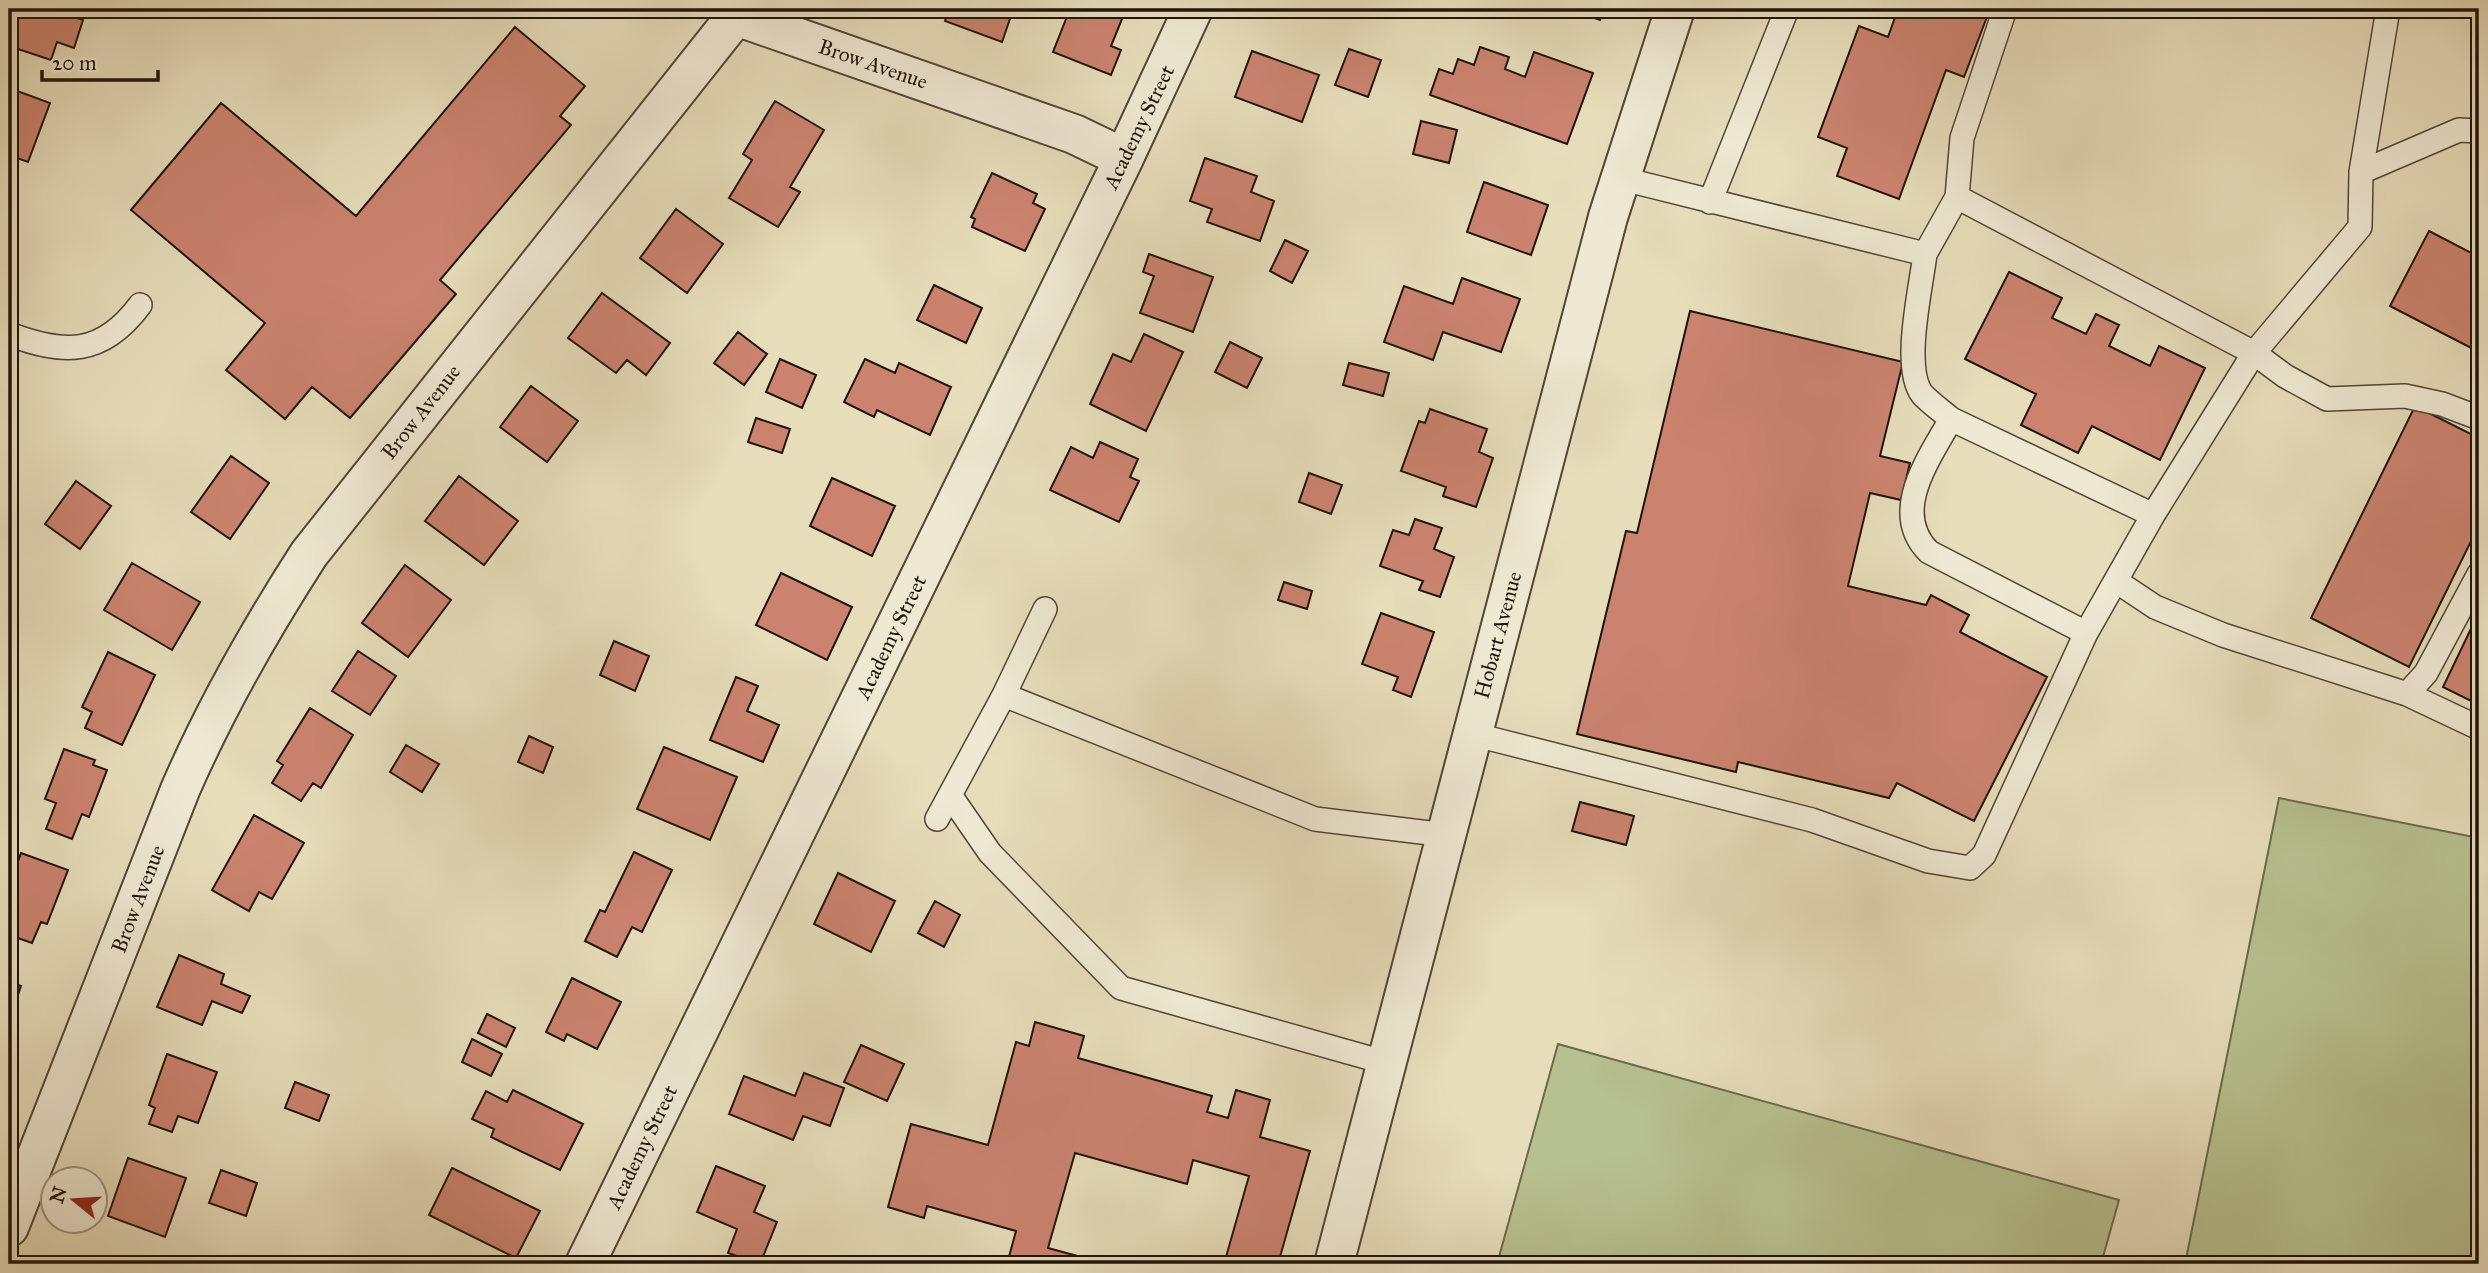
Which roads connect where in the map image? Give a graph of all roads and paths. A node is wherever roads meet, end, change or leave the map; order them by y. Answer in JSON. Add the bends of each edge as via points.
{"nodes":[{"id":1,"x":1193,"y":9,"type":"edge"},
{"id":2,"x":1675,"y":9,"type":"edge"},
{"id":3,"x":1787,"y":9,"type":"edge"},
{"id":4,"x":2005,"y":9,"type":"edge"},
{"id":5,"x":2388,"y":9,"type":"edge"},
{"id":6,"x":731,"y":12,"type":"edge"},
{"id":7,"x":2479,"y":131,"type":"edge"},
{"id":8,"x":1124,"y":159,"type":"junction"},
{"id":9,"x":2361,"y":172,"type":"junction"},
{"id":10,"x":1619,"y":178,"type":"junction"},
{"id":11,"x":1957,"y":197,"type":"junction"},
{"id":12,"x":1710,"y":202,"type":"junction"},
{"id":13,"x":1925,"y":254,"type":"junction"},
{"id":14,"x":140,"y":305,"type":"dead end"},
{"id":15,"x":9,"y":334,"type":"edge"},
{"id":16,"x":2254,"y":353,"type":"junction"},
{"id":17,"x":2479,"y":418,"type":"edge"},
{"id":18,"x":1951,"y":419,"type":"junction"},
{"id":19,"x":2153,"y":515,"type":"junction"},
{"id":20,"x":2479,"y":574,"type":"edge"},
{"id":21,"x":2116,"y":581,"type":"junction"},
{"id":22,"x":1045,"y":609,"type":"dead end"},
{"id":23,"x":2086,"y":633,"type":"junction"},
{"id":24,"x":2407,"y":694,"type":"junction"},
{"id":25,"x":1004,"y":695,"type":"junction"},
{"id":26,"x":2479,"y":728,"type":"edge"},
{"id":27,"x":1472,"y":734,"type":"junction"},
{"id":28,"x":950,"y":795,"type":"junction"},
{"id":29,"x":937,"y":819,"type":"dead end"},
{"id":30,"x":1446,"y":835,"type":"junction"},
{"id":31,"x":1387,"y":1063,"type":"junction"},
{"id":32,"x":9,"y":1227,"type":"edge"},
{"id":33,"x":585,"y":1264,"type":"edge"},
{"id":34,"x":1334,"y":1264,"type":"edge"}],
"edges":[{"from":1,"to":8,"type":"street","name":"Academy Street"},
{"from":2,"to":10,"type":"street","name":"Hobart Avenue"},
{"from":3,"to":12,"type":"lane"},
{"from":4,"to":11,"type":"lane","via":[[1962,138]]},
{"from":5,"to":9,"type":"lane"},
{"from":6,"to":8,"type":"street","name":"Brow Avenue","via":[[1074,134]]},
{"from":6,"to":32,"type":"street","name":"Brow Avenue","via":[[309,554],[270,615],[211,721],[185,779]]},
{"from":7,"to":9,"type":"lane","via":[[2459,130]]},
{"from":8,"to":33,"type":"street","name":"Academy Street"},
{"from":9,"to":16,"type":"lane","via":[[2360,228]]},
{"from":10,"to":12,"type":"lane"},
{"from":10,"to":27,"type":"street","name":"Hobart Avenue"},
{"from":11,"to":13,"type":"lane"},
{"from":11,"to":16,"type":"lane"},
{"from":12,"to":13,"type":"lane"},
{"from":13,"to":18,"type":"lane","via":[[1914,374],[1922,393]]},
{"from":14,"to":15,"type":"lane","via":[[114,333],[83,347],[46,346]]},
{"from":16,"to":17,"type":"lane","via":[[2327,399],[2404,396]]},
{"from":16,"to":19,"type":"lane"},
{"from":18,"to":19,"type":"lane"},
{"from":18,"to":23,"type":"lane","via":[[1916,484],[1912,511],[1919,542],[1929,552]]},
{"from":19,"to":21,"type":"lane"},
{"from":20,"to":24,"type":"lane","via":[[2426,673]]},
{"from":21,"to":23,"type":"lane"},
{"from":21,"to":24,"type":"lane","via":[[2155,607],[2223,635]]},
{"from":22,"to":25,"type":"lane"},
{"from":23,"to":27,"type":"lane","via":[[1984,855],[1970,868],[1928,860],[1812,820]]},
{"from":24,"to":26,"type":"lane"},
{"from":25,"to":28,"type":"lane"},
{"from":25,"to":30,"type":"lane","via":[[1315,819]]},
{"from":27,"to":30,"type":"street","name":"Hobart Avenue"},
{"from":28,"to":29,"type":"lane"},
{"from":28,"to":31,"type":"lane","via":[[990,853],[1121,988]]},
{"from":30,"to":31,"type":"street","name":"Hobart Avenue"},
{"from":31,"to":34,"type":"street","name":"Hobart Avenue"}]}
